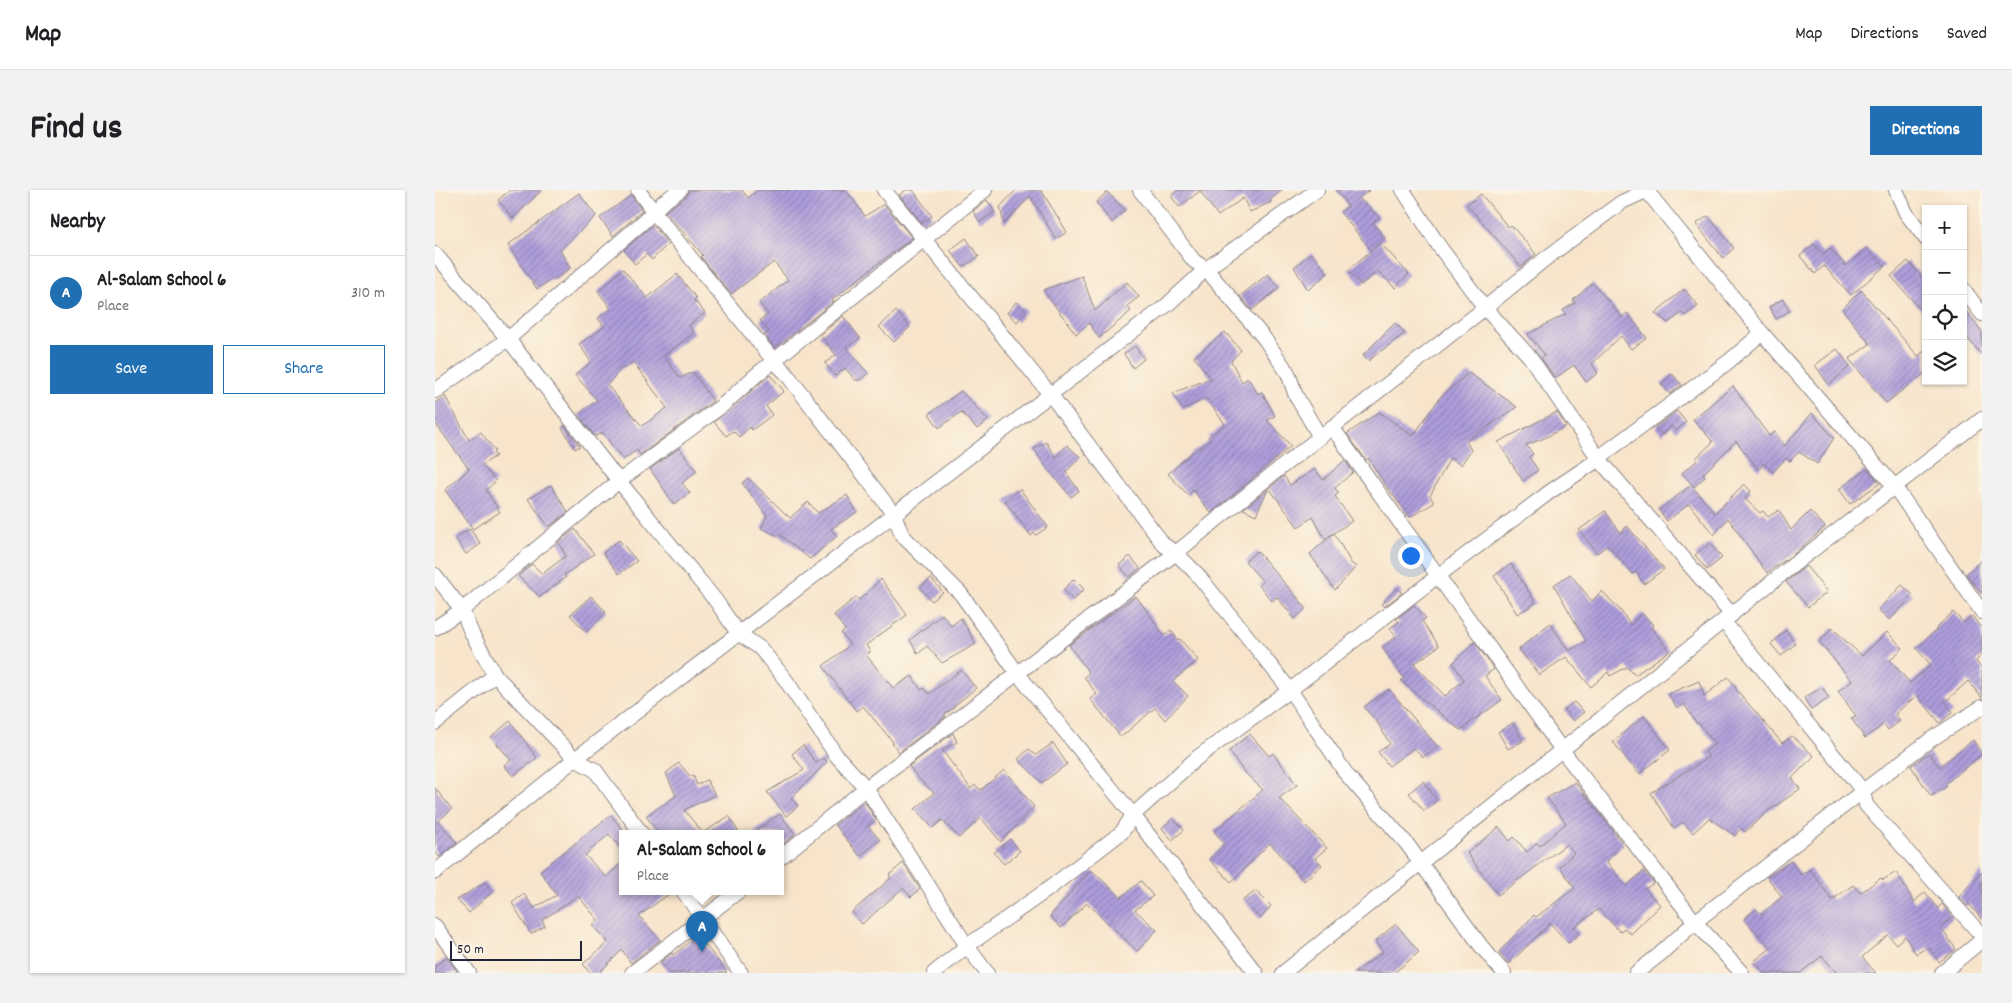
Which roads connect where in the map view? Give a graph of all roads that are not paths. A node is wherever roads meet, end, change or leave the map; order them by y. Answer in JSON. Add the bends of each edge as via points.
{"nodes":[{"id":1,"x":638,"y":190,"type":"edge"},
{"id":2,"x":680,"y":190,"type":"edge"},
{"id":3,"x":884,"y":190,"type":"edge"},
{"id":4,"x":985,"y":190,"type":"edge"},
{"id":5,"x":1141,"y":190,"type":"edge"},
{"id":6,"x":1317,"y":190,"type":"edge"},
{"id":7,"x":1403,"y":190,"type":"edge"},
{"id":8,"x":1647,"y":190,"type":"edge"},
{"id":9,"x":1896,"y":190,"type":"edge"},
{"id":10,"x":653,"y":211,"type":"junction"},
{"id":11,"x":1922,"y":234,"type":"edge"},
{"id":12,"x":925,"y":240,"type":"junction"},
{"id":13,"x":435,"y":254,"type":"edge"},
{"id":14,"x":1206,"y":269,"type":"junction"},
{"id":15,"x":1967,"y":294,"type":"edge"},
{"id":16,"x":1485,"y":308,"type":"junction"},
{"id":17,"x":1982,"y":314,"type":"edge"},
{"id":18,"x":1762,"y":333,"type":"junction"},
{"id":19,"x":508,"y":339,"type":"junction"},
{"id":20,"x":774,"y":361,"type":"junction"},
{"id":21,"x":435,"y":391,"type":"edge"},
{"id":22,"x":1050,"y":394,"type":"junction"},
{"id":23,"x":1982,"y":420,"type":"edge"},
{"id":24,"x":1333,"y":427,"type":"junction"},
{"id":25,"x":1320,"y":437,"type":"junction"},
{"id":26,"x":1599,"y":459,"type":"junction"},
{"id":27,"x":619,"y":481,"type":"junction"},
{"id":28,"x":1893,"y":486,"type":"junction"},
{"id":29,"x":894,"y":514,"type":"junction"},
{"id":30,"x":1176,"y":553,"type":"junction"},
{"id":31,"x":435,"y":575,"type":"edge"},
{"id":32,"x":1439,"y":575,"type":"junction"},
{"id":33,"x":462,"y":610,"type":"junction"},
{"id":34,"x":1982,"y":612,"type":"edge"},
{"id":35,"x":1728,"y":618,"type":"junction"},
{"id":36,"x":435,"y":628,"type":"edge"},
{"id":37,"x":738,"y":633,"type":"junction"},
{"id":38,"x":1018,"y":674,"type":"junction"},
{"id":39,"x":495,"y":675,"type":"junction"},
{"id":40,"x":1290,"y":690,"type":"junction"},
{"id":41,"x":1982,"y":707,"type":"edge"},
{"id":42,"x":435,"y":723,"type":"edge"},
{"id":43,"x":1562,"y":750,"type":"junction"},
{"id":44,"x":575,"y":759,"type":"junction"},
{"id":45,"x":866,"y":788,"type":"junction"},
{"id":46,"x":1863,"y":791,"type":"junction"},
{"id":47,"x":1133,"y":815,"type":"junction"},
{"id":48,"x":639,"y":830,"type":"edge"},
{"id":49,"x":784,"y":855,"type":"edge"},
{"id":50,"x":1420,"y":862,"type":"junction"},
{"id":51,"x":435,"y":872,"type":"edge"},
{"id":52,"x":686,"y":895,"type":"edge"},
{"id":53,"x":734,"y":895,"type":"edge"},
{"id":54,"x":704,"y":919,"type":"junction"},
{"id":55,"x":1695,"y":922,"type":"junction"},
{"id":56,"x":435,"y":926,"type":"edge"},
{"id":57,"x":1982,"y":936,"type":"edge"},
{"id":58,"x":1982,"y":940,"type":"edge"},
{"id":59,"x":967,"y":946,"type":"junction"},
{"id":60,"x":469,"y":973,"type":"edge"},
{"id":61,"x":632,"y":973,"type":"edge"},
{"id":62,"x":741,"y":973,"type":"edge"},
{"id":63,"x":934,"y":973,"type":"edge"},
{"id":64,"x":987,"y":973,"type":"edge"},
{"id":65,"x":1256,"y":973,"type":"edge"},
{"id":66,"x":1283,"y":973,"type":"edge"},
{"id":67,"x":1504,"y":973,"type":"edge"},
{"id":68,"x":1636,"y":973,"type":"edge"},
{"id":69,"x":1742,"y":973,"type":"edge"},
{"id":70,"x":1942,"y":973,"type":"edge"}],
"edges":[{"from":1,"to":10,"type":"street"},
{"from":2,"to":10,"type":"street"},
{"from":3,"to":12,"type":"street"},
{"from":4,"to":12,"type":"street"},
{"from":5,"to":14,"type":"street","via":[[1194,261]]},
{"from":6,"to":14,"type":"street"},
{"from":7,"to":16,"type":"street"},
{"from":8,"to":16,"type":"street","via":[[1622,202]]},
{"from":8,"to":18,"type":"street"},
{"from":9,"to":11,"type":"street","via":[[1906,213]]},
{"from":10,"to":19,"type":"street"},
{"from":10,"to":20,"type":"street"},
{"from":12,"to":20,"type":"street"},
{"from":12,"to":22,"type":"street"},
{"from":13,"to":19,"type":"street"},
{"from":14,"to":22,"type":"street","via":[[1167,305]]},
{"from":14,"to":25,"type":"street","via":[[1264,338],[1288,373],[1296,396]]},
{"from":15,"to":17,"type":"street"},
{"from":16,"to":24,"type":"street"},
{"from":16,"to":26,"type":"street","via":[[1530,357]]},
{"from":18,"to":26,"type":"street"},
{"from":18,"to":28,"type":"street"},
{"from":19,"to":21,"type":"street"},
{"from":19,"to":27,"type":"street"},
{"from":20,"to":27,"type":"street","via":[[723,405]]},
{"from":20,"to":29,"type":"street"},
{"from":22,"to":29,"type":"street"},
{"from":22,"to":30,"type":"street","via":[[1165,545]]},
{"from":23,"to":28,"type":"street"},
{"from":24,"to":25,"type":"street"},
{"from":24,"to":32,"type":"street"},
{"from":25,"to":30,"type":"street"},
{"from":26,"to":32,"type":"street"},
{"from":26,"to":35,"type":"street"},
{"from":27,"to":33,"type":"street"},
{"from":27,"to":37,"type":"street"},
{"from":28,"to":34,"type":"street"},
{"from":28,"to":35,"type":"street"},
{"from":29,"to":37,"type":"street"},
{"from":29,"to":38,"type":"street","via":[[902,535],[961,594]]},
{"from":30,"to":38,"type":"street"},
{"from":30,"to":40,"type":"street","via":[[1197,574]]},
{"from":31,"to":33,"type":"street"},
{"from":32,"to":40,"type":"street"},
{"from":32,"to":43,"type":"street"},
{"from":33,"to":36,"type":"street"},
{"from":33,"to":39,"type":"street"},
{"from":35,"to":43,"type":"street"},
{"from":35,"to":46,"type":"street"},
{"from":37,"to":44,"type":"street"},
{"from":37,"to":45,"type":"street","via":[[760,648],[836,754]]},
{"from":38,"to":45,"type":"street"},
{"from":38,"to":47,"type":"street"},
{"from":39,"to":42,"type":"street"},
{"from":39,"to":44,"type":"street"},
{"from":40,"to":47,"type":"street","via":[[1198,757]]},
{"from":40,"to":50,"type":"street","via":[[1347,775]]},
{"from":41,"to":46,"type":"street","via":[[1930,740]]},
{"from":43,"to":50,"type":"street"},
{"from":43,"to":55,"type":"street"},
{"from":44,"to":48,"type":"street","via":[[595,770]]},
{"from":44,"to":51,"type":"street"},
{"from":45,"to":49,"type":"street"},
{"from":45,"to":59,"type":"street"},
{"from":46,"to":55,"type":"street"},
{"from":46,"to":57,"type":"street","via":[[1866,805]]},
{"from":47,"to":59,"type":"street","via":[[1115,838]]},
{"from":47,"to":65,"type":"street"},
{"from":50,"to":66,"type":"street"},
{"from":50,"to":67,"type":"street"},
{"from":52,"to":54,"type":"street"},
{"from":53,"to":54,"type":"street"},
{"from":54,"to":61,"type":"street"},
{"from":54,"to":62,"type":"street"},
{"from":55,"to":68,"type":"street"},
{"from":55,"to":69,"type":"street"},
{"from":56,"to":60,"type":"street"},
{"from":58,"to":70,"type":"street"},
{"from":59,"to":63,"type":"street"},
{"from":59,"to":64,"type":"street"}]}
